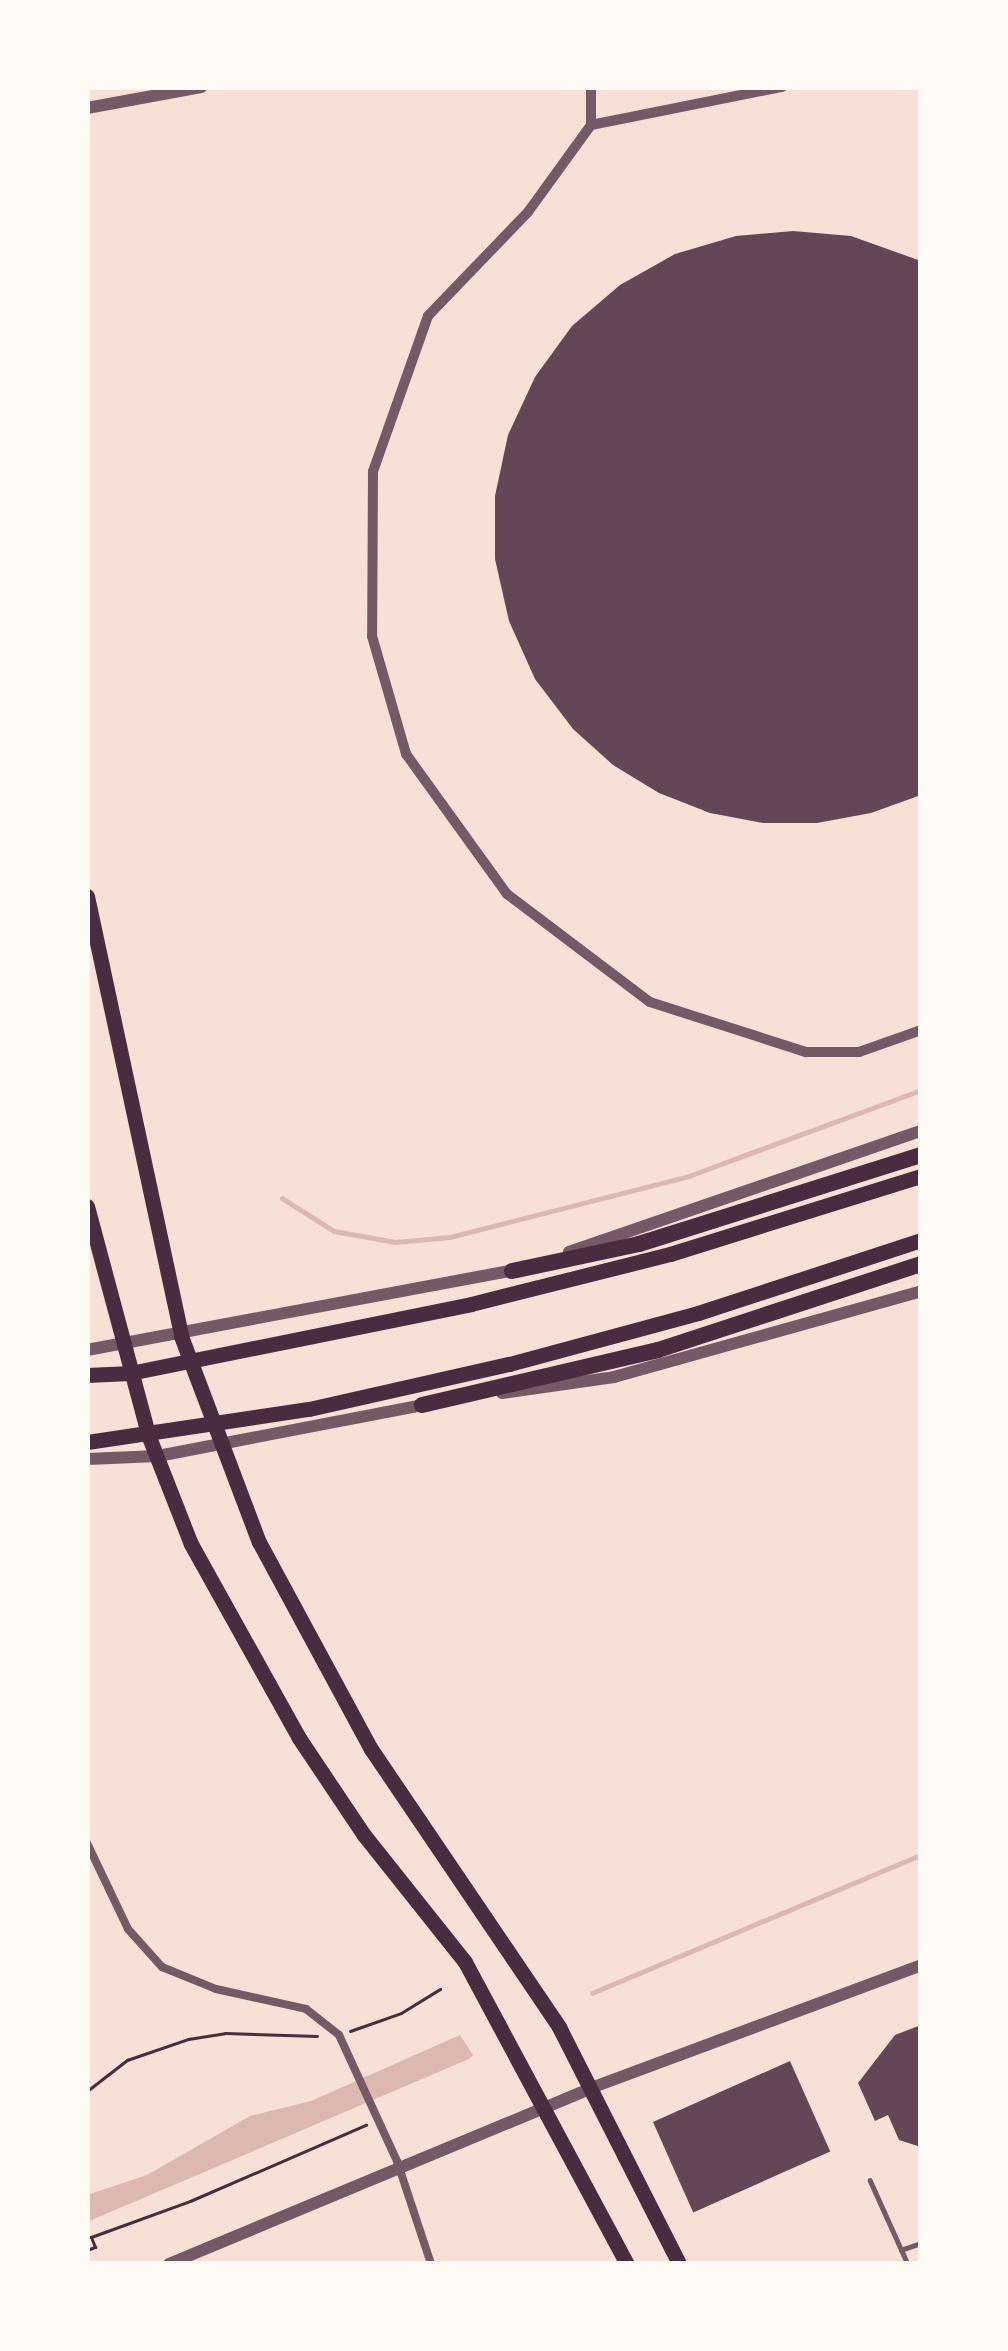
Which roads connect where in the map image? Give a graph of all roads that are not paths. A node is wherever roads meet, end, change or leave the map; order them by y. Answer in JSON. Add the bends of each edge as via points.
{"nodes":[{"id":1,"x":107,"y":87,"type":"edge"},
{"id":2,"x":200,"y":87,"type":"edge"},
{"id":3,"x":591,"y":87,"type":"edge"},
{"id":4,"x":782,"y":87,"type":"edge"},
{"id":5,"x":111,"y":104,"type":"junction"},
{"id":6,"x":87,"y":108,"type":"edge"},
{"id":7,"x":591,"y":124,"type":"junction"},
{"id":8,"x":87,"y":896,"type":"edge"},
{"id":9,"x":921,"y":1030,"type":"edge"},
{"id":10,"x":921,"y":1131,"type":"edge"},
{"id":11,"x":921,"y":1155,"type":"edge"},
{"id":12,"x":921,"y":1176,"type":"edge"},
{"id":13,"x":87,"y":1207,"type":"edge"},
{"id":14,"x":921,"y":1240,"type":"edge"},
{"id":15,"x":921,"y":1264,"type":"edge"},
{"id":16,"x":512,"y":1271,"type":"junction"},
{"id":17,"x":921,"y":1291,"type":"edge"},
{"id":18,"x":181,"y":1336,"type":"junction"},
{"id":19,"x":124,"y":1348,"type":"junction"},
{"id":20,"x":87,"y":1350,"type":"edge"},
{"id":21,"x":190,"y":1359,"type":"junction"},
{"id":22,"x":130,"y":1373,"type":"junction"},
{"id":23,"x":87,"y":1375,"type":"edge"},
{"id":24,"x":422,"y":1405,"type":"junction"},
{"id":25,"x":214,"y":1426,"type":"junction"},
{"id":26,"x":149,"y":1437,"type":"junction"},
{"id":27,"x":87,"y":1442,"type":"edge"},
{"id":28,"x":218,"y":1446,"type":"junction"},
{"id":29,"x":158,"y":1456,"type":"junction"},
{"id":30,"x":87,"y":1459,"type":"edge"},
{"id":31,"x":87,"y":1844,"type":"edge"},
{"id":32,"x":921,"y":1965,"type":"edge"},
{"id":33,"x":591,"y":2088,"type":"junction"},
{"id":34,"x":545,"y":2108,"type":"junction"},
{"id":35,"x":870,"y":2180,"type":"dead end"},
{"id":36,"x":921,"y":2242,"type":"edge"},
{"id":37,"x":901,"y":2250,"type":"junction"},
{"id":38,"x":170,"y":2264,"type":"edge"},
{"id":39,"x":431,"y":2264,"type":"edge"},
{"id":40,"x":627,"y":2264,"type":"edge"},
{"id":41,"x":679,"y":2264,"type":"edge"},
{"id":42,"x":908,"y":2264,"type":"edge"}],
"edges":[{"from":1,"to":5,"type":"street"},
{"from":2,"to":5,"type":"street"},
{"from":3,"to":7,"type":"street"},
{"from":4,"to":7,"type":"street"},
{"from":5,"to":6,"type":"street"},
{"from":7,"to":9,"type":"street","via":[[528,212],[428,316],[374,471],[372,636],[406,754],[507,894],[650,1003],[806,1052],[859,1052]]},
{"from":8,"to":18,"type":"main road"},
{"from":10,"to":16,"type":"street"},
{"from":11,"to":16,"type":"highway","via":[[639,1244]]},
{"from":12,"to":21,"type":"main road","via":[[670,1254],[471,1304]]},
{"from":13,"to":19,"type":"main road"},
{"from":14,"to":25,"type":"main road","via":[[509,1364]]},
{"from":15,"to":24,"type":"highway","via":[[658,1350]]},
{"from":16,"to":18,"type":"street"},
{"from":17,"to":24,"type":"street","via":[[614,1377]]},
{"from":18,"to":19,"type":"street"},
{"from":18,"to":21,"type":"main road"},
{"from":19,"to":20,"type":"street"},
{"from":19,"to":22,"type":"main road"},
{"from":21,"to":22,"type":"main road"},
{"from":21,"to":25,"type":"main road"},
{"from":22,"to":23,"type":"main road"},
{"from":22,"to":26,"type":"main road"},
{"from":24,"to":28,"type":"street"},
{"from":25,"to":26,"type":"main road"},
{"from":25,"to":28,"type":"main road"},
{"from":26,"to":27,"type":"main road"},
{"from":26,"to":29,"type":"main road"},
{"from":28,"to":29,"type":"street"},
{"from":28,"to":33,"type":"main road","via":[[259,1542],[371,1749],[540,1997]]},
{"from":29,"to":30,"type":"street"},
{"from":29,"to":34,"type":"main road","via":[[191,1544],[299,1738],[465,1962]]},
{"from":31,"to":39,"type":"street","via":[[128,1929],[162,1967],[215,1989],[306,2009],[338,2033],[425,2232]]},
{"from":32,"to":33,"type":"street"},
{"from":33,"to":34,"type":"street"},
{"from":33,"to":41,"type":"main road"},
{"from":34,"to":38,"type":"street"},
{"from":34,"to":40,"type":"main road"},
{"from":35,"to":37,"type":"lane"},
{"from":36,"to":37,"type":"lane"},
{"from":37,"to":42,"type":"lane"}]}
